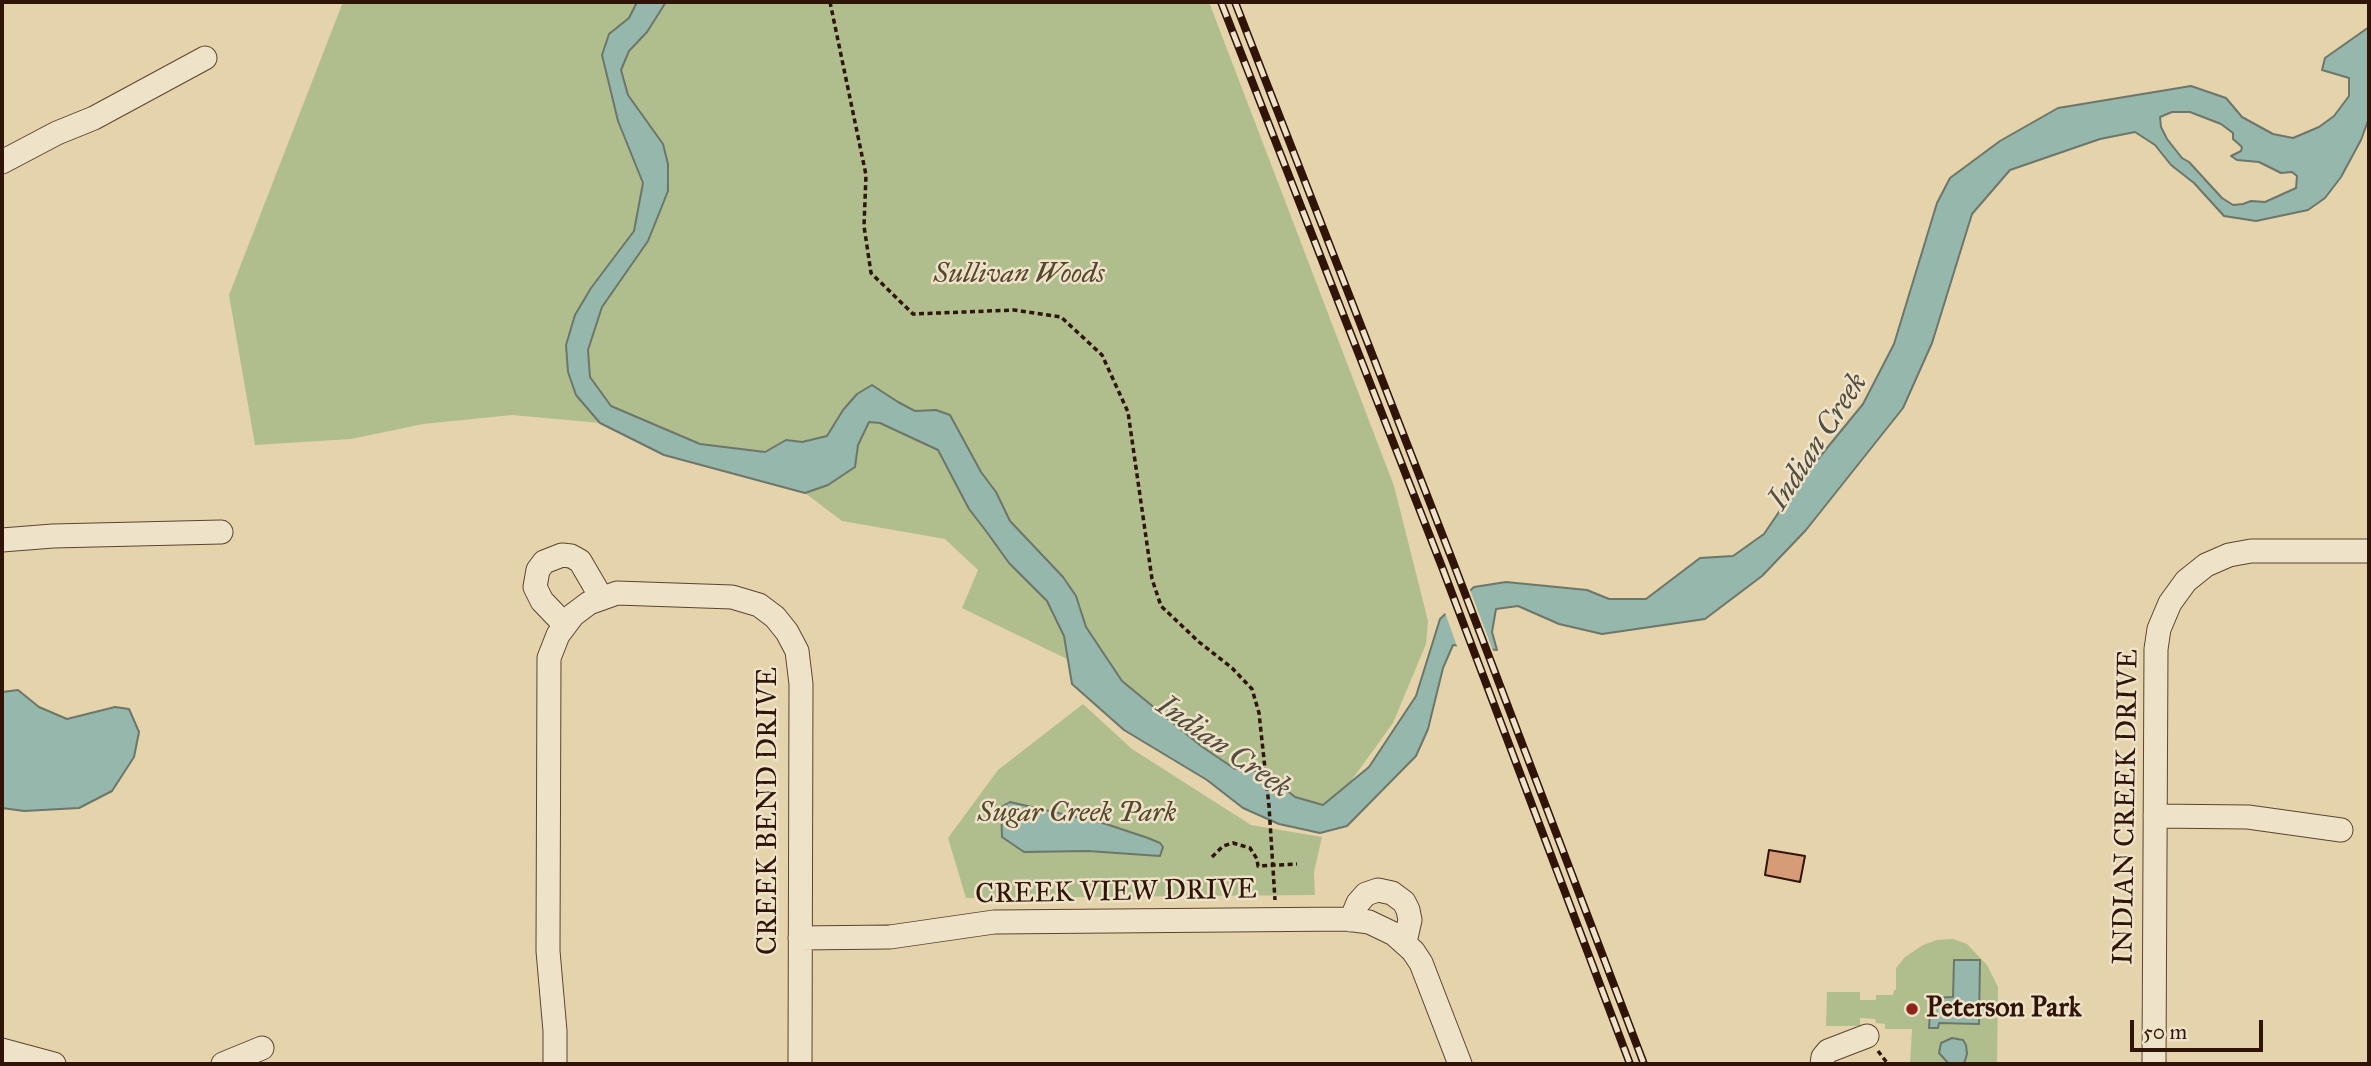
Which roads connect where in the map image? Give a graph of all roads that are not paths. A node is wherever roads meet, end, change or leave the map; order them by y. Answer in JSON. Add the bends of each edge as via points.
{"nodes":[{"id":1,"x":205,"y":58,"type":"dead end"},
{"id":2,"x":2,"y":163,"type":"edge"},
{"id":3,"x":221,"y":532,"type":"dead end"},
{"id":4,"x":2,"y":540,"type":"edge"},
{"id":5,"x":2369,"y":551,"type":"edge"},
{"id":6,"x":601,"y":597,"type":"junction"},
{"id":7,"x":565,"y":625,"type":"junction"},
{"id":8,"x":2155,"y":816,"type":"junction"},
{"id":9,"x":2342,"y":830,"type":"dead end"},
{"id":10,"x":1351,"y":920,"type":"junction"},
{"id":11,"x":800,"y":938,"type":"junction"},
{"id":12,"x":1405,"y":942,"type":"junction"},
{"id":13,"x":1867,"y":1035,"type":"dead end"},
{"id":14,"x":262,"y":1048,"type":"dead end"},
{"id":15,"x":2,"y":1050,"type":"edge"},
{"id":16,"x":1820,"y":1062,"type":"edge"},
{"id":17,"x":54,"y":1064,"type":"edge"},
{"id":18,"x":223,"y":1064,"type":"edge"},
{"id":19,"x":555,"y":1064,"type":"edge"},
{"id":20,"x":800,"y":1064,"type":"edge"},
{"id":21,"x":1461,"y":1064,"type":"edge"},
{"id":22,"x":2154,"y":1064,"type":"edge"}],
"edges":[{"from":1,"to":2,"type":"street"},
{"from":3,"to":4,"type":"street"},
{"from":5,"to":8,"type":"street","name":"INDIAN CREEK DRIVE","via":[[2251,551],[2206,565],[2186,581],[2170,603],[2156,649]]},
{"from":6,"to":7,"type":"street","name":"CREEK BEND DRIVE","via":[[581,608]]},
{"from":6,"to":7,"type":"street","via":[[580,561],[562,555],[544,562],[536,578],[538,595]]},
{"from":6,"to":11,"type":"street","name":"CREEK BEND DRIVE","via":[[617,593],[732,597],[759,605],[787,632],[797,651],[802,684]]},
{"from":7,"to":19,"type":"street","name":"CREEK BEND DRIVE","via":[[554,642],[548,667],[548,951]]},
{"from":8,"to":9,"type":"street","via":[[2248,817]]},
{"from":8,"to":22,"type":"street","name":"INDIAN CREEK DRIVE"},
{"from":10,"to":11,"type":"street","name":"CREEK VIEW DRIVE","via":[[994,922],[917,935]]},
{"from":10,"to":12,"type":"street","name":"CREEK VIEW DRIVE","via":[[1369,922]]},
{"from":10,"to":12,"type":"street","via":[[1366,894],[1378,890],[1392,893],[1408,910]]},
{"from":11,"to":20,"type":"street","name":"CREEK BEND DRIVE"},
{"from":12,"to":21,"type":"street","name":"CREEK VIEW DRIVE","via":[[1426,973]]},
{"from":13,"to":16,"type":"street","via":[[1828,1051]]},
{"from":14,"to":18,"type":"street"},
{"from":15,"to":17,"type":"street"}]}
